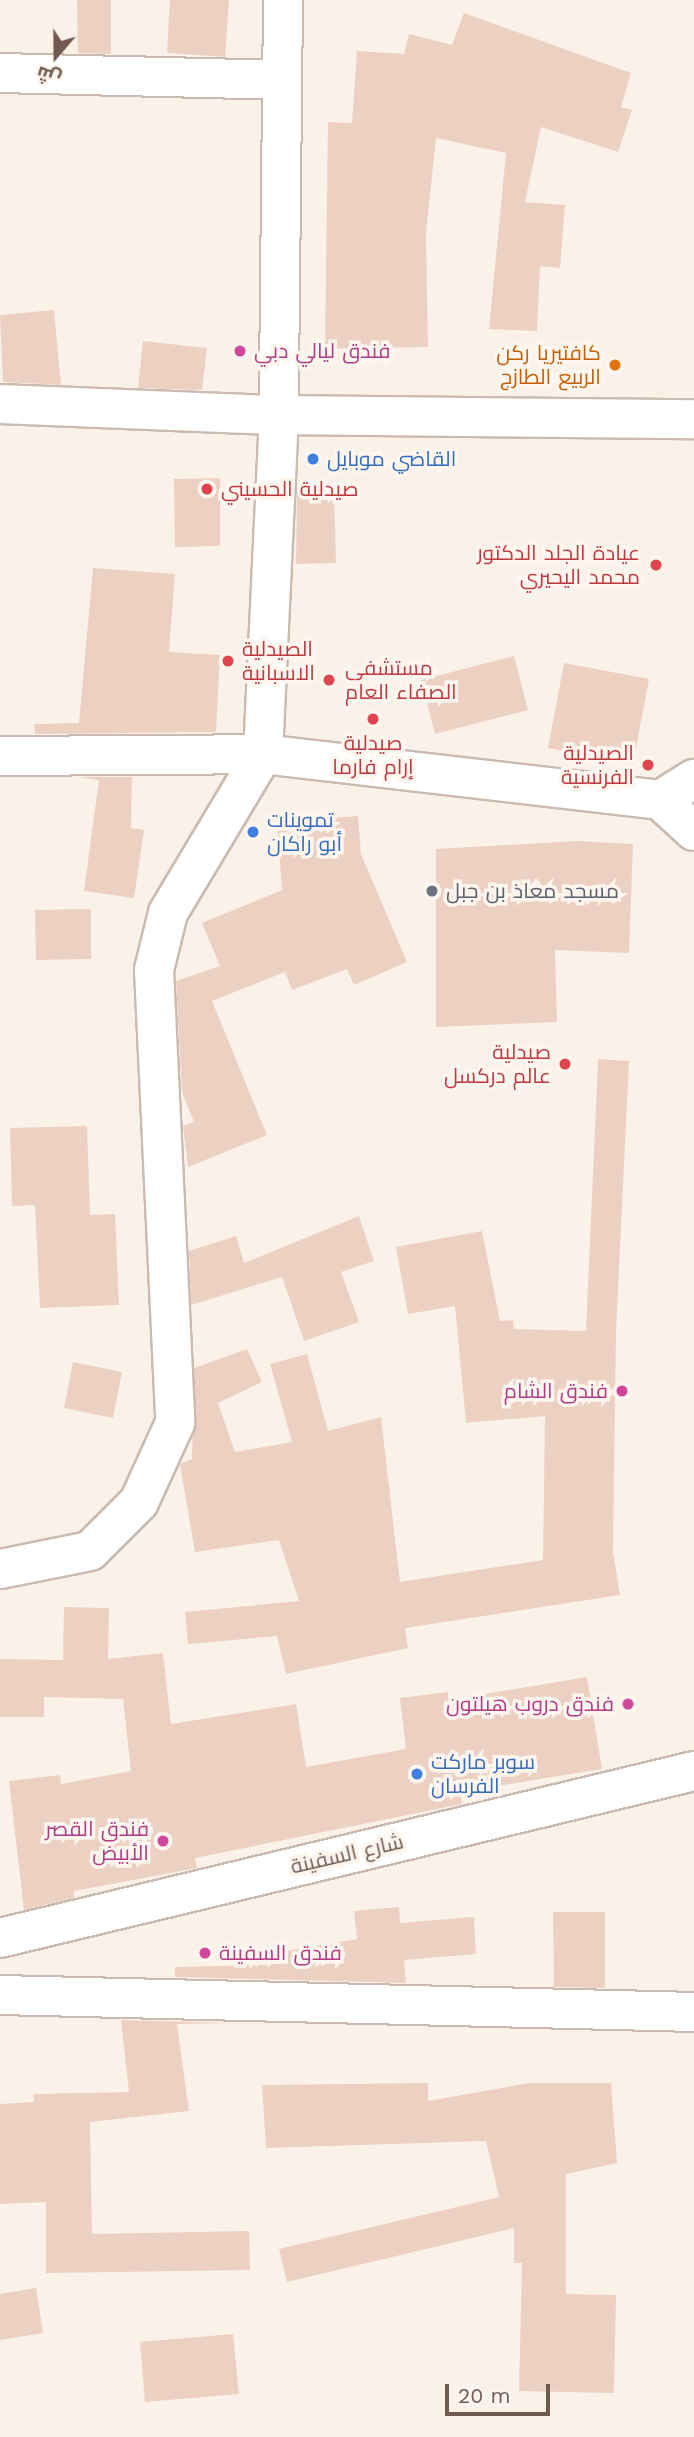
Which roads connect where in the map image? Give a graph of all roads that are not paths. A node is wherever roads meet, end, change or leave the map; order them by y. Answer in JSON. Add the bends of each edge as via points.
{"nodes":[{"id":1,"x":283,"y":0,"type":"edge"},
{"id":2,"x":0,"y":73,"type":"edge"},
{"id":3,"x":282,"y":80,"type":"junction"},
{"id":4,"x":0,"y":404,"type":"edge"},
{"id":5,"x":279,"y":415,"type":"junction"},
{"id":6,"x":694,"y":419,"type":"edge"},
{"id":7,"x":263,"y":754,"type":"junction"},
{"id":8,"x":0,"y":756,"type":"edge"},
{"id":9,"x":694,"y":779,"type":"edge"},
{"id":10,"x":660,"y":800,"type":"junction"},
{"id":11,"x":694,"y":831,"type":"edge"},
{"id":12,"x":0,"y":1569,"type":"edge"},
{"id":13,"x":694,"y":1771,"type":"edge"},
{"id":14,"x":0,"y":1938,"type":"edge"},
{"id":15,"x":0,"y":1995,"type":"edge"},
{"id":16,"x":694,"y":2012,"type":"edge"}],
"edges":[{"from":1,"to":3,"type":"street"},
{"from":2,"to":3,"type":"street"},
{"from":3,"to":5,"type":"street"},
{"from":4,"to":5,"type":"street"},
{"from":5,"to":6,"type":"street"},
{"from":5,"to":7,"type":"street"},
{"from":7,"to":8,"type":"street"},
{"from":7,"to":10,"type":"street"},
{"from":7,"to":12,"type":"street","via":[[168,913],[154,970],[175,1423],[139,1502],[90,1551]]},
{"from":9,"to":10,"type":"street"},
{"from":10,"to":11,"type":"street"},
{"from":13,"to":14,"type":"street","name":"شارع السفينة"},
{"from":15,"to":16,"type":"street"}]}
